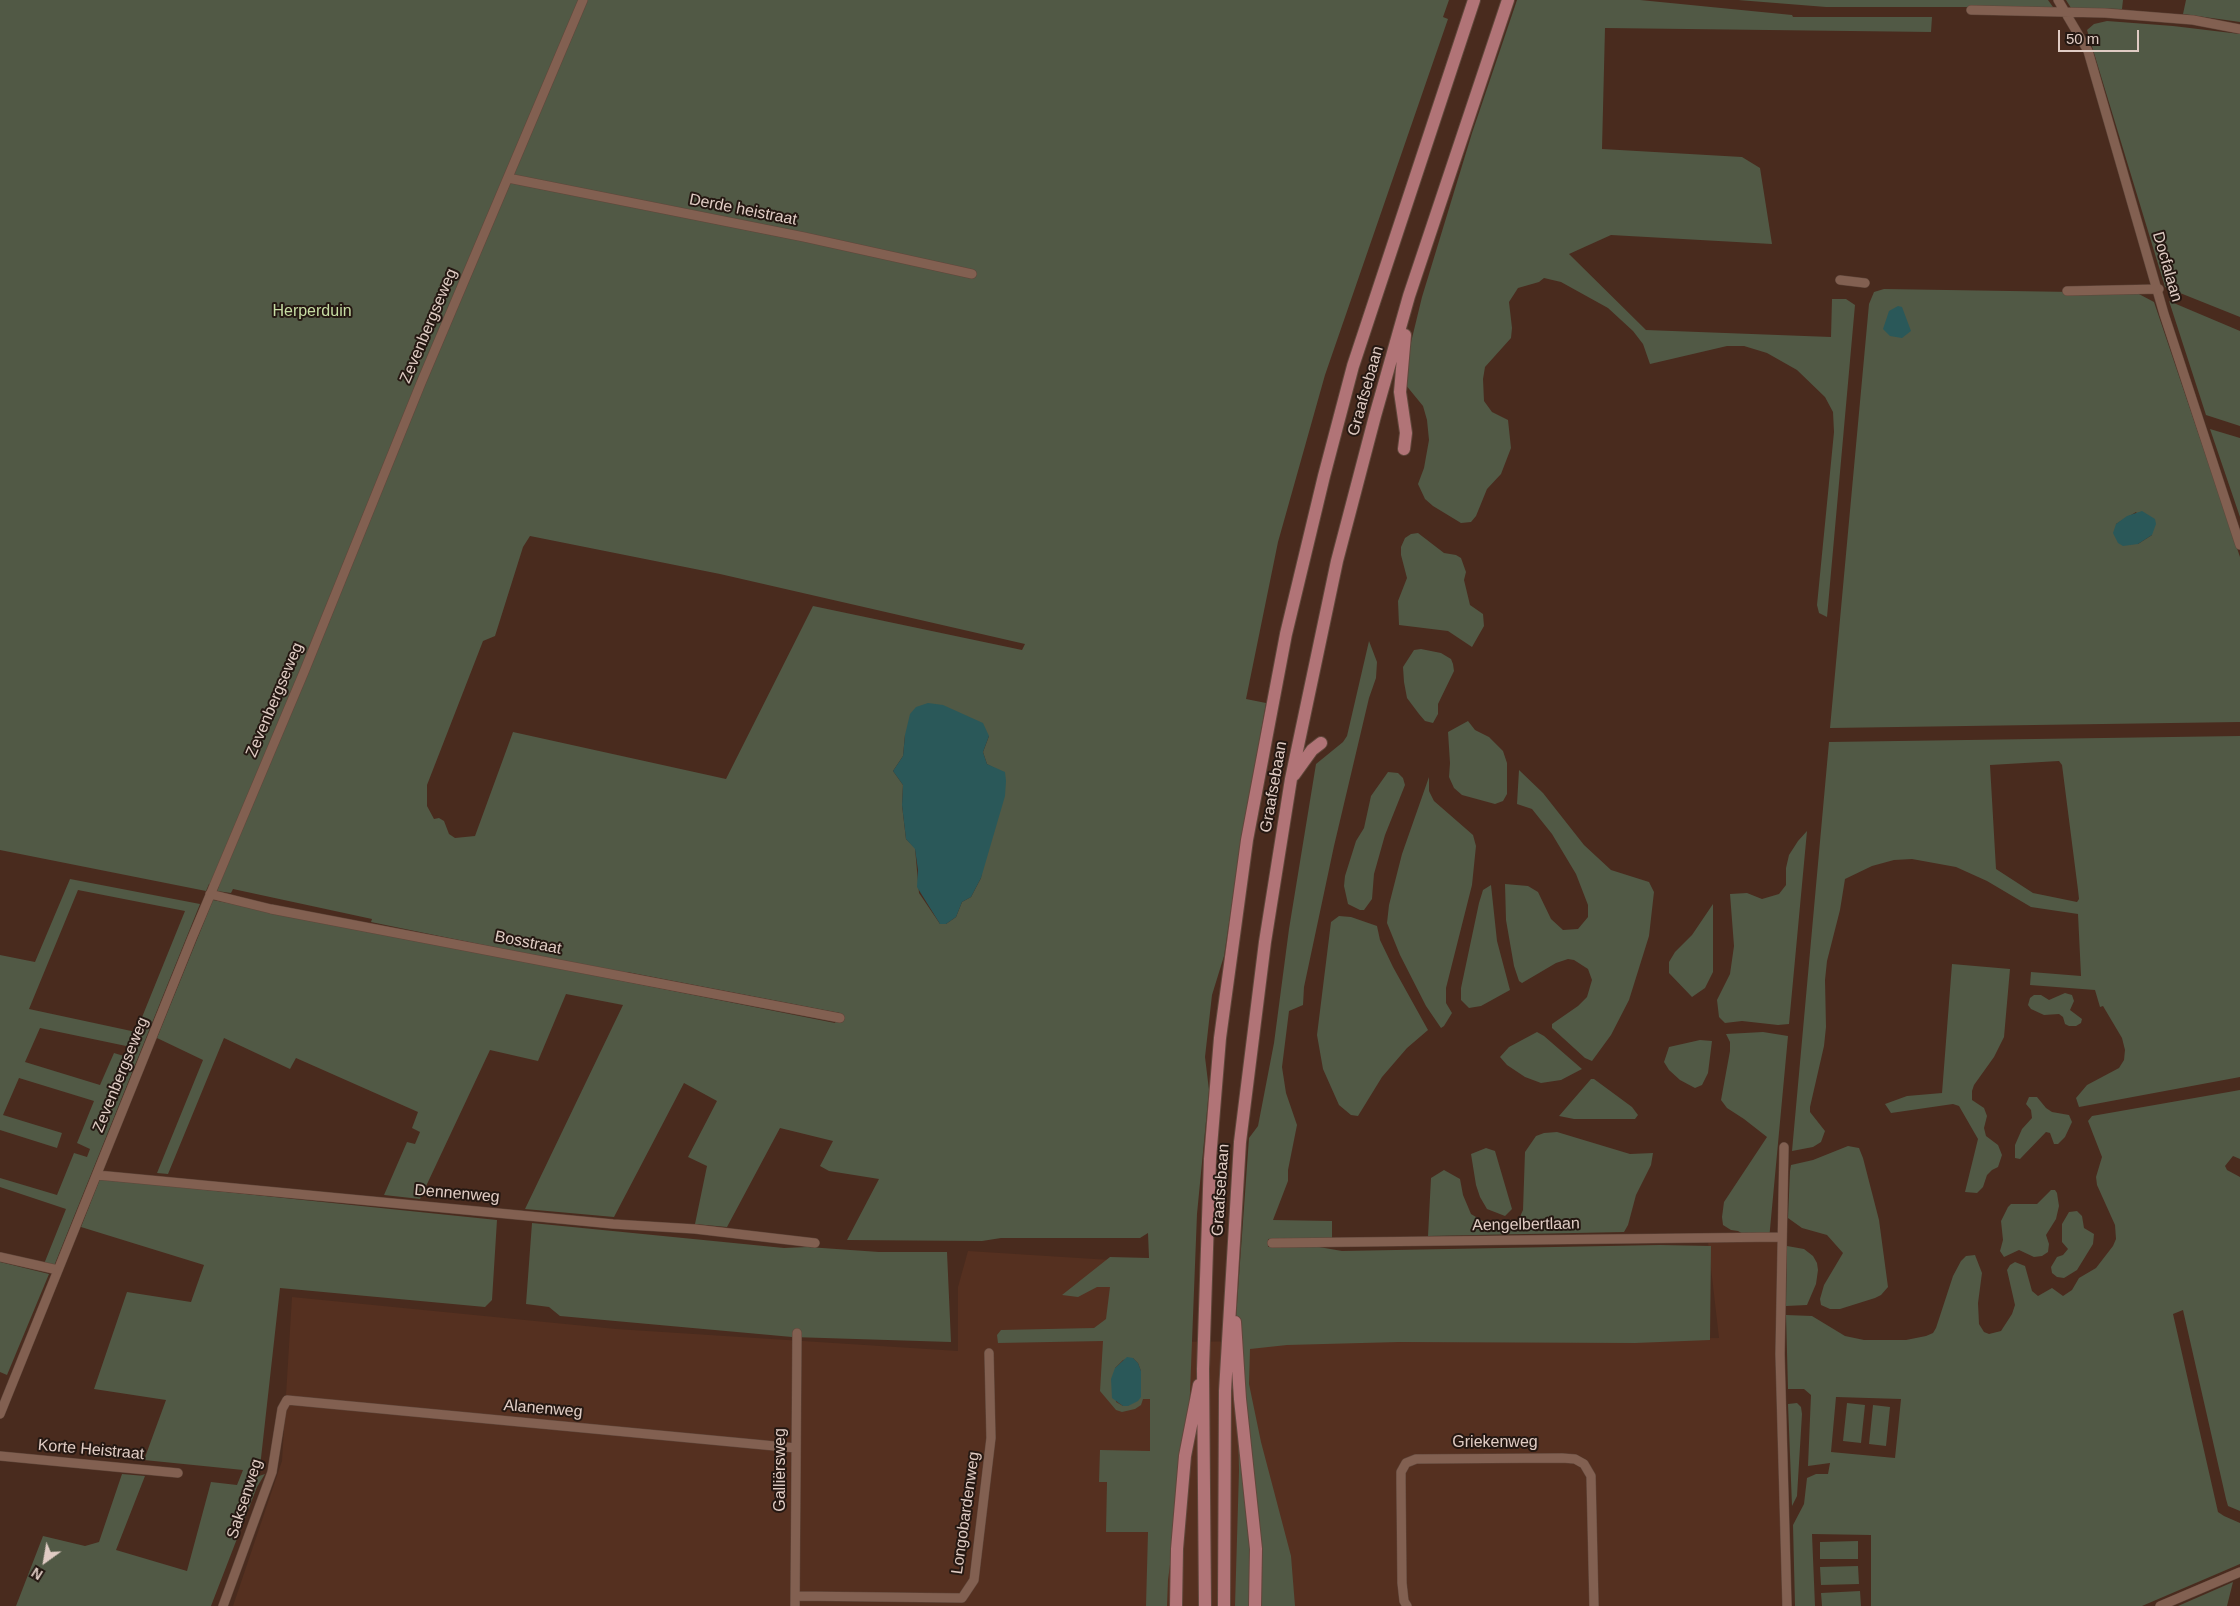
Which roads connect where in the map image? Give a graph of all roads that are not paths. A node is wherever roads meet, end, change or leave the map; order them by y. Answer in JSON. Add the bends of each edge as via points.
{"nodes":[{"id":1,"x":583,"y":0,"type":"edge"},
{"id":2,"x":1474,"y":0,"type":"edge"},
{"id":3,"x":1508,"y":0,"type":"edge"},
{"id":4,"x":2058,"y":0,"type":"edge"},
{"id":5,"x":1971,"y":10,"type":"dead end"},
{"id":6,"x":2064,"y":11,"type":"junction"},
{"id":7,"x":2240,"y":29,"type":"edge"},
{"id":8,"x":508,"y":178,"type":"junction"},
{"id":9,"x":972,"y":274,"type":"dead end"},
{"id":10,"x":1840,"y":280,"type":"dead end"},
{"id":11,"x":1864,"y":283,"type":"dead end"},
{"id":12,"x":2159,"y":289,"type":"junction"},
{"id":13,"x":2067,"y":291,"type":"dead end"},
{"id":14,"x":1410,"y":296,"type":"junction"},
{"id":15,"x":1404,"y":449,"type":"dead end"},
{"id":16,"x":2240,"y":545,"type":"edge"},
{"id":17,"x":1321,"y":743,"type":"dead end"},
{"id":18,"x":1291,"y":779,"type":"junction"},
{"id":19,"x":210,"y":894,"type":"junction"},
{"id":20,"x":840,"y":1018,"type":"dead end"},
{"id":21,"x":1784,"y":1147,"type":"dead end"},
{"id":22,"x":97,"y":1174,"type":"junction"},
{"id":23,"x":1781,"y":1237,"type":"junction"},
{"id":24,"x":815,"y":1243,"type":"dead end"},
{"id":25,"x":1272,"y":1243,"type":"dead end"},
{"id":26,"x":0,"y":1257,"type":"edge"},
{"id":27,"x":58,"y":1270,"type":"junction"},
{"id":28,"x":1230,"y":1290,"type":"junction"},
{"id":29,"x":797,"y":1333,"type":"dead end"},
{"id":30,"x":989,"y":1353,"type":"dead end"},
{"id":31,"x":1203,"y":1369,"type":"junction"},
{"id":32,"x":287,"y":1400,"type":"joint"},
{"id":33,"x":0,"y":1414,"type":"edge"},
{"id":34,"x":796,"y":1448,"type":"junction"},
{"id":35,"x":0,"y":1456,"type":"edge"},
{"id":36,"x":178,"y":1473,"type":"dead end"},
{"id":37,"x":2240,"y":1572,"type":"edge"},
{"id":38,"x":796,"y":1601,"type":"edge"},
{"id":39,"x":223,"y":1606,"type":"edge"},
{"id":40,"x":1176,"y":1606,"type":"edge"},
{"id":41,"x":1205,"y":1606,"type":"edge"},
{"id":42,"x":1224,"y":1606,"type":"edge"},
{"id":43,"x":1255,"y":1606,"type":"edge"},
{"id":44,"x":1407,"y":1606,"type":"edge"},
{"id":45,"x":1594,"y":1606,"type":"edge"},
{"id":46,"x":1787,"y":1606,"type":"edge"},
{"id":47,"x":2160,"y":1606,"type":"edge"}],
"edges":[{"from":1,"to":8,"type":"street","name":"Zevenbergseweg"},
{"from":2,"to":31,"type":"main road","name":"Graafsebaan","via":[[1353,366],[1293,606],[1269,721],[1247,840],[1220,1038],[1206,1235]]},
{"from":3,"to":14,"type":"main road","name":"Graafsebaan"},
{"from":4,"to":6,"type":"street","name":"Docfalaan"},
{"from":5,"to":6,"type":"street"},
{"from":6,"to":7,"type":"street","via":[[2193,20]]},
{"from":6,"to":12,"type":"street","name":"Docfalaan","via":[[2088,51]]},
{"from":8,"to":9,"type":"street","name":"Derde heistraat"},
{"from":8,"to":19,"type":"street","name":"Zevenbergseweg"},
{"from":10,"to":11,"type":"street"},
{"from":12,"to":13,"type":"street"},
{"from":12,"to":16,"type":"street","name":"Docfalaan","via":[[2167,323]]},
{"from":14,"to":15,"type":"main road","via":[[1400,370],[1406,433]]},
{"from":14,"to":18,"type":"main road","name":"Graafsebaan","via":[[1337,562]]},
{"from":17,"to":18,"type":"main road"},
{"from":18,"to":28,"type":"main road","name":"Graafsebaan","via":[[1265,942],[1240,1142]]},
{"from":19,"to":20,"type":"street","name":"Bosstraat","via":[[270,909]]},
{"from":19,"to":22,"type":"street","name":"Zevenbergseweg"},
{"from":21,"to":23,"type":"street"},
{"from":22,"to":24,"type":"street","name":"Dennenweg","via":[[603,1223],[695,1228]]},
{"from":22,"to":27,"type":"street","name":"Zevenbergseweg"},
{"from":23,"to":25,"type":"street","name":"Aengelbertlaan"},
{"from":23,"to":46,"type":"street","via":[[1780,1382]]},
{"from":26,"to":27,"type":"street"},
{"from":27,"to":33,"type":"street","name":"Zevenbergseweg"},
{"from":28,"to":42,"type":"main road","name":"Graafsebaan","via":[[1224,1444]]},
{"from":28,"to":43,"type":"main road","via":[[1256,1549]]},
{"from":29,"to":34,"type":"street","name":"Galliërsweg"},
{"from":30,"to":38,"type":"street","name":"Longobardenweg","via":[[991,1438],[974,1580],[962,1598]]},
{"from":31,"to":40,"type":"main road","via":[[1185,1456]]},
{"from":31,"to":41,"type":"main road","name":"Graafsebaan"},
{"from":32,"to":34,"type":"street","name":"Alanenweg"},
{"from":32,"to":39,"type":"street","name":"Saksenweg","via":[[282,1409],[272,1472]]},
{"from":34,"to":38,"type":"street","name":"Galliërsweg"},
{"from":35,"to":36,"type":"street","name":"Korte Heistraat"},
{"from":37,"to":47,"type":"street"},
{"from":44,"to":45,"type":"street","name":"Griekenweg","via":[[1402,1584],[1401,1484],[1401,1472],[1406,1463],[1416,1459],[1562,1458],[1584,1464],[1591,1476]]}]}
